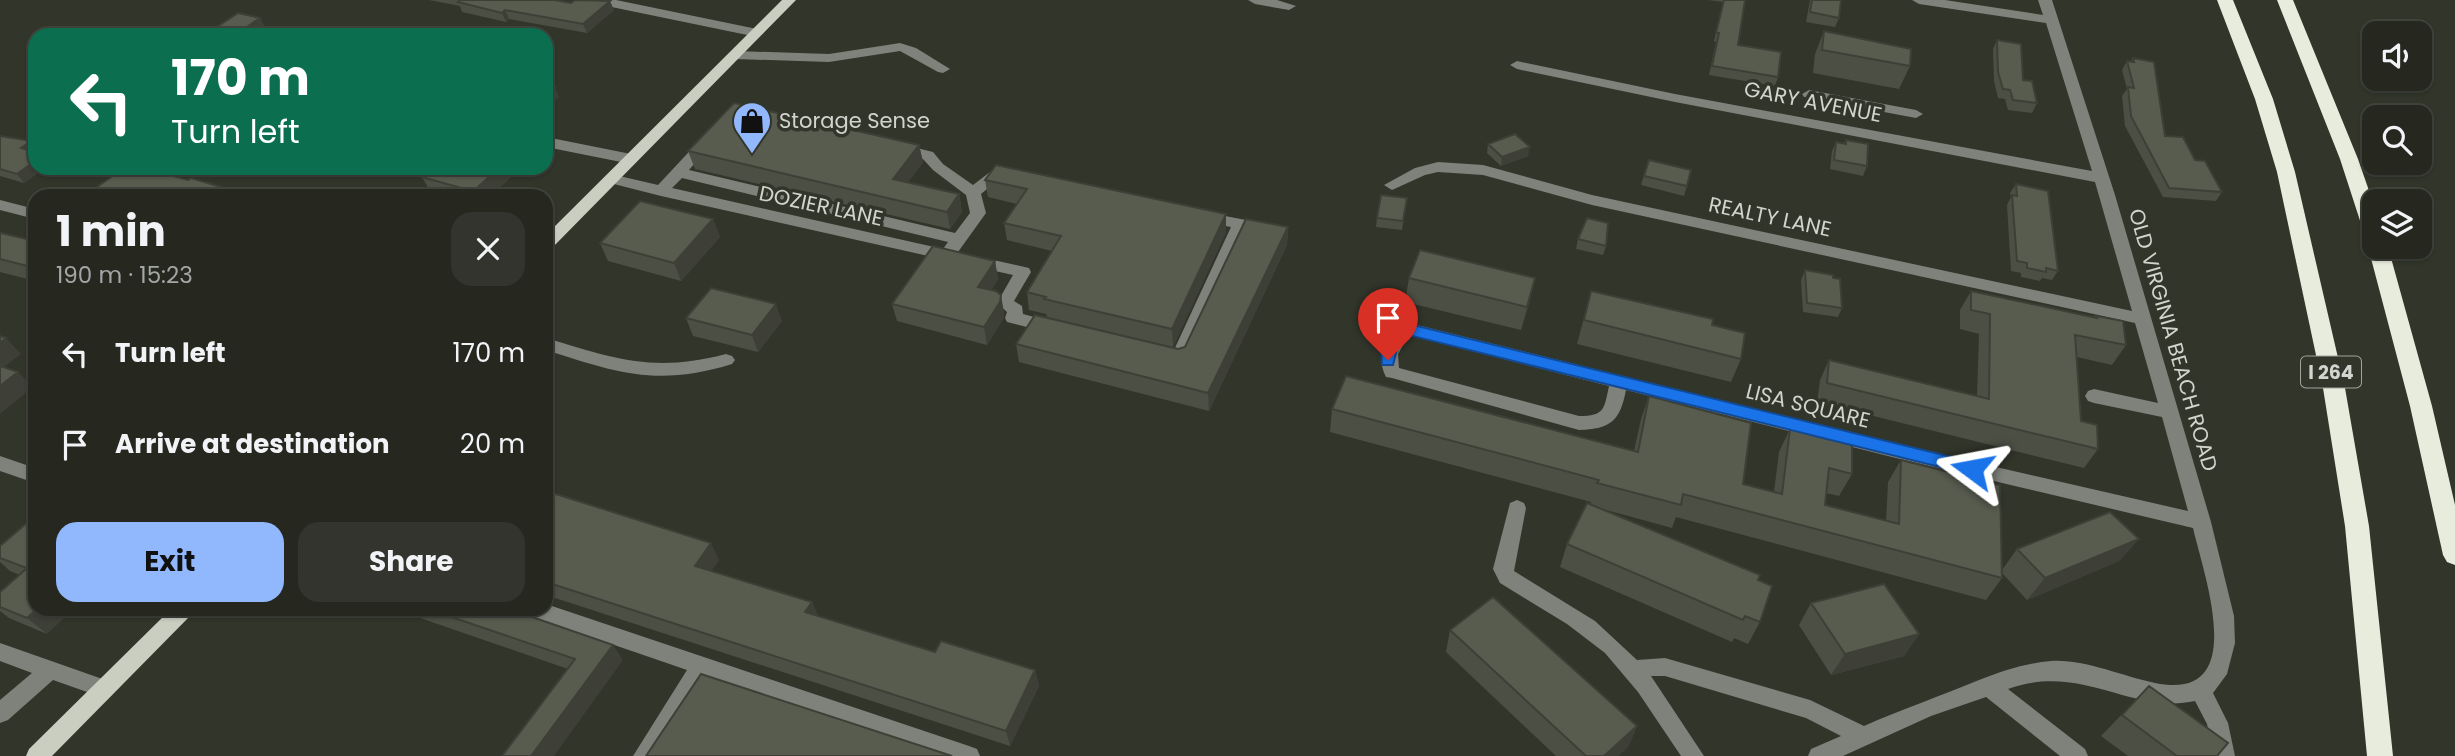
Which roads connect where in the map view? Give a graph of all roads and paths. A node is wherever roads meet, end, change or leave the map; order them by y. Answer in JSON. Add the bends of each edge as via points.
{"nodes":[{"id":1,"x":597,"y":0,"type":"edge"},
{"id":2,"x":789,"y":0,"type":"edge"},
{"id":3,"x":1255,"y":0,"type":"edge"},
{"id":4,"x":1919,"y":0,"type":"edge"},
{"id":5,"x":2045,"y":0,"type":"edge"},
{"id":6,"x":2225,"y":0,"type":"edge"},
{"id":7,"x":2285,"y":0,"type":"edge"},
{"id":8,"x":1289,"y":6,"type":"dead end"},
{"id":9,"x":2051,"y":20,"type":"junction"},
{"id":10,"x":757,"y":33,"type":"junction"},
{"id":11,"x":735,"y":55,"type":"junction"},
{"id":12,"x":1517,"y":65,"type":"dead end"},
{"id":13,"x":943,"y":69,"type":"dead end"},
{"id":14,"x":1809,"y":94,"type":"dead end"},
{"id":15,"x":1860,"y":104,"type":"junction"},
{"id":16,"x":1916,"y":114,"type":"dead end"},
{"id":17,"x":716,"y":131,"type":"edge"},
{"id":18,"x":1857,"y":132,"type":"junction"},
{"id":19,"x":553,"y":143,"type":"edge"},
{"id":20,"x":876,"y":143,"type":"edge"},
{"id":21,"x":631,"y":159,"type":"junction"},
{"id":22,"x":678,"y":172,"type":"junction"},
{"id":23,"x":2102,"y":178,"type":"junction"},
{"id":24,"x":611,"y":179,"type":"junction"},
{"id":25,"x":1023,"y":181,"type":"edge"},
{"id":26,"x":1392,"y":185,"type":"dead end"},
{"id":27,"x":661,"y":191,"type":"junction"},
{"id":28,"x":973,"y":193,"type":"junction"},
{"id":29,"x":2362,"y":198,"type":"edge"},
{"id":30,"x":0,"y":205,"type":"edge"},
{"id":31,"x":28,"y":212,"type":"edge"},
{"id":32,"x":1185,"y":213,"type":"edge"},
{"id":33,"x":553,"y":237,"type":"edge"},
{"id":34,"x":959,"y":239,"type":"junction"},
{"id":35,"x":947,"y":255,"type":"junction"},
{"id":36,"x":2381,"y":259,"type":"edge"},
{"id":37,"x":2143,"y":319,"type":"junction"},
{"id":38,"x":1064,"y":330,"type":"edge"},
{"id":39,"x":553,"y":346,"type":"edge"},
{"id":40,"x":1154,"y":352,"type":"edge"},
{"id":41,"x":726,"y":360,"type":"dead end"},
{"id":42,"x":1619,"y":382,"type":"junction"},
{"id":43,"x":2094,"y":396,"type":"dead end"},
{"id":44,"x":2170,"y":412,"type":"junction"},
{"id":45,"x":0,"y":463,"type":"edge"},
{"id":46,"x":28,"y":473,"type":"edge"},
{"id":47,"x":1517,"y":509,"type":"dead end"},
{"id":48,"x":2201,"y":522,"type":"junction"},
{"id":49,"x":2455,"y":555,"type":"edge"},
{"id":50,"x":553,"y":615,"type":"edge"},
{"id":51,"x":177,"y":616,"type":"edge"},
{"id":52,"x":0,"y":652,"type":"edge"},
{"id":53,"x":701,"y":666,"type":"junction"},
{"id":54,"x":50,"y":670,"type":"junction"},
{"id":55,"x":1634,"y":670,"type":"junction"},
{"id":56,"x":1988,"y":686,"type":"junction"},
{"id":57,"x":104,"y":689,"type":"junction"},
{"id":58,"x":2200,"y":690,"type":"junction"},
{"id":59,"x":0,"y":713,"type":"edge"},
{"id":60,"x":1864,"y":736,"type":"junction"},
{"id":61,"x":37,"y":756,"type":"edge"},
{"id":62,"x":644,"y":756,"type":"edge"},
{"id":63,"x":970,"y":756,"type":"edge"},
{"id":64,"x":1693,"y":756,"type":"edge"},
{"id":65,"x":1819,"y":756,"type":"edge"},
{"id":66,"x":2077,"y":756,"type":"edge"},
{"id":67,"x":2224,"y":756,"type":"edge"},
{"id":68,"x":2380,"y":756,"type":"edge"}],
"edges":[{"from":1,"to":10,"type":"street"},
{"from":2,"to":10,"type":"main road"},
{"from":3,"to":8,"type":"street"},
{"from":4,"to":9,"type":"street"},
{"from":5,"to":9,"type":"street","name":"OLD VIRGINIA BEACH ROAD"},
{"from":6,"to":68,"type":"highway","number":"I 264","via":[[2264,99],[2286,172],[2334,388],[2357,526]]},
{"from":7,"to":29,"type":"highway"},
{"from":9,"to":23,"type":"street","name":"OLD VIRGINIA BEACH ROAD"},
{"from":10,"to":11,"type":"main road"},
{"from":11,"to":13,"type":"street","via":[[829,58],[900,47]]},
{"from":11,"to":21,"type":"main road"},
{"from":12,"to":18,"type":"street","name":"GARY AVENUE"},
{"from":14,"to":15,"type":"street"},
{"from":15,"to":16,"type":"street"},
{"from":15,"to":18,"type":"street"},
{"from":17,"to":22,"type":"street"},
{"from":18,"to":23,"type":"street","name":"GARY AVENUE"},
{"from":19,"to":21,"type":"street"},
{"from":20,"to":28,"type":"street","via":[[928,155]]},
{"from":21,"to":24,"type":"main road"},
{"from":22,"to":27,"type":"street"},
{"from":22,"to":34,"type":"street"},
{"from":23,"to":37,"type":"street","name":"OLD VIRGINIA BEACH ROAD"},
{"from":24,"to":27,"type":"street","name":"DOZIER LANE"},
{"from":24,"to":33,"type":"main road"},
{"from":25,"to":28,"type":"street","via":[[995,175]]},
{"from":26,"to":37,"type":"street","name":"REALTY LANE","via":[[1420,170],[1438,167],[1483,170],[1591,200]]},
{"from":27,"to":35,"type":"street","name":"DOZIER LANE"},
{"from":28,"to":34,"type":"street","via":[[978,213]]},
{"from":30,"to":31,"type":"street"},
{"from":32,"to":40,"type":"street","via":[[1240,224],[1179,358]]},
{"from":34,"to":35,"type":"street"},
{"from":35,"to":38,"type":"street","name":"DOZIER LANE","via":[[1023,272],[1006,303],[1016,310],[1013,318]]},
{"from":36,"to":49,"type":"highway"},
{"from":37,"to":44,"type":"street","name":"OLD VIRGINIA BEACH ROAD"},
{"from":39,"to":41,"type":"street","via":[[654,373]]},
{"from":42,"to":42,"type":"street","name":"LISA SQUARE","via":[[1405,328],[1389,348],[1392,372],[1579,423],[1605,421]]},
{"from":42,"to":48,"type":"street","name":"LISA SQUARE"},
{"from":43,"to":44,"type":"street"},
{"from":44,"to":48,"type":"street","name":"OLD VIRGINIA BEACH ROAD"},
{"from":45,"to":46,"type":"street"},
{"from":47,"to":55,"type":"street","via":[[1503,569],[1507,577],[1581,621]]},
{"from":48,"to":58,"type":"street","name":"OLD VIRGINIA BEACH ROAD","via":[[2224,616],[2225,643],[2217,674]]},
{"from":50,"to":53,"type":"street"},
{"from":51,"to":57,"type":"main road"},
{"from":52,"to":54,"type":"street"},
{"from":53,"to":62,"type":"street"},
{"from":53,"to":63,"type":"street"},
{"from":54,"to":57,"type":"street"},
{"from":54,"to":59,"type":"street"},
{"from":55,"to":60,"type":"street","via":[[1665,667],[1810,710]]},
{"from":55,"to":64,"type":"street"},
{"from":56,"to":58,"type":"street","via":[[2026,673],[2054,670],[2158,693]]},
{"from":56,"to":60,"type":"street"},
{"from":56,"to":66,"type":"street"},
{"from":57,"to":61,"type":"main road"},
{"from":58,"to":67,"type":"street","via":[[2217,723]]},
{"from":60,"to":65,"type":"street"}]}
